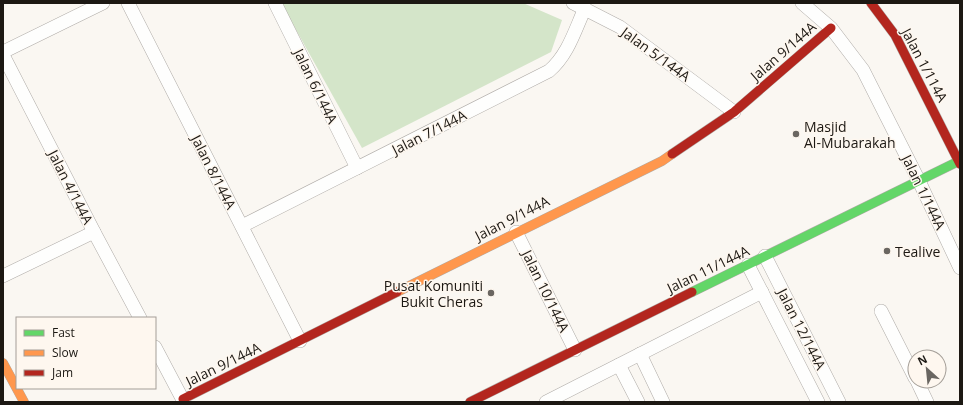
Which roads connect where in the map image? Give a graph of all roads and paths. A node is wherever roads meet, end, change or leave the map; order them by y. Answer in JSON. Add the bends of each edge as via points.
{"nodes":[{"id":1,"x":103,"y":3,"type":"edge"},
{"id":2,"x":128,"y":3,"type":"edge"},
{"id":3,"x":275,"y":3,"type":"edge"},
{"id":4,"x":573,"y":3,"type":"edge"},
{"id":5,"x":802,"y":3,"type":"edge"},
{"id":6,"x":871,"y":3,"type":"edge"},
{"id":7,"x":585,"y":8,"type":"junction"},
{"id":8,"x":831,"y":28,"type":"junction"},
{"id":9,"x":3,"y":54,"type":"edge"},
{"id":10,"x":734,"y":112,"type":"junction"},
{"id":11,"x":959,"y":162,"type":"edge"},
{"id":12,"x":357,"y":168,"type":"junction"},
{"id":13,"x":919,"y":180,"type":"junction"},
{"id":14,"x":242,"y":226,"type":"junction"},
{"id":15,"x":94,"y":232,"type":"junction"},
{"id":16,"x":516,"y":232,"type":"junction"},
{"id":17,"x":765,"y":256,"type":"junction"},
{"id":18,"x":748,"y":265,"type":"junction"},
{"id":19,"x":960,"y":268,"type":"edge"},
{"id":20,"x":3,"y":276,"type":"edge"},
{"id":21,"x":762,"y":292,"type":"junction"},
{"id":22,"x":881,"y":310,"type":"dead end"},
{"id":23,"x":139,"y":317,"type":"edge"},
{"id":24,"x":300,"y":341,"type":"junction"},
{"id":25,"x":156,"y":349,"type":"edge"},
{"id":26,"x":575,"y":350,"type":"junction"},
{"id":27,"x":640,"y":354,"type":"junction"},
{"id":28,"x":907,"y":362,"type":"edge"},
{"id":29,"x":3,"y":363,"type":"edge"},
{"id":30,"x":619,"y":365,"type":"junction"},
{"id":31,"x":16,"y":387,"type":"edge"},
{"id":32,"x":17,"y":389,"type":"edge"},
{"id":33,"x":921,"y":389,"type":"edge"},
{"id":34,"x":184,"y":401,"type":"edge"},
{"id":35,"x":24,"y":402,"type":"edge"},
{"id":36,"x":471,"y":402,"type":"edge"},
{"id":37,"x":546,"y":402,"type":"edge"},
{"id":38,"x":638,"y":402,"type":"edge"},
{"id":39,"x":663,"y":402,"type":"edge"},
{"id":40,"x":818,"y":402,"type":"edge"},
{"id":41,"x":839,"y":402,"type":"edge"},
{"id":42,"x":927,"y":402,"type":"edge"}],
"edges":[{"from":1,"to":9,"type":"street"},
{"from":2,"to":14,"type":"street","name":"Jalan 8/144A"},
{"from":3,"to":12,"type":"street","name":"Jalan 6/144A"},
{"from":4,"to":7,"type":"street","name":"Jalan 5/144A"},
{"from":5,"to":8,"type":"street","name":"Jalan 1/144A"},
{"from":6,"to":11,"type":"street","name":"Jalan 1/114A","via":[[895,35]]},
{"from":7,"to":10,"type":"street","name":"Jalan 5/144A","via":[[620,27]]},
{"from":7,"to":12,"type":"street","name":"Jalan 7/144A","via":[[564,55],[549,71]]},
{"from":8,"to":10,"type":"street","name":"Jalan 9/144A"},
{"from":8,"to":13,"type":"street","name":"Jalan 1/144A","via":[[863,70]]},
{"from":9,"to":15,"type":"street","name":"Jalan 4/144A"},
{"from":10,"to":16,"type":"street","name":"Jalan 9/144A","via":[[662,161]]},
{"from":11,"to":13,"type":"street","name":"Jalan 11/144A"},
{"from":12,"to":14,"type":"street","name":"Jalan 7/144A"},
{"from":13,"to":17,"type":"street","name":"Jalan 11/144A"},
{"from":13,"to":19,"type":"street","name":"Jalan 1/144A"},
{"from":14,"to":24,"type":"street","name":"Jalan 8/144A"},
{"from":15,"to":20,"type":"street"},
{"from":15,"to":23,"type":"street","name":"Jalan 4/144A"},
{"from":16,"to":24,"type":"street","name":"Jalan 9/144A"},
{"from":16,"to":26,"type":"street","name":"Jalan 10/144A"},
{"from":17,"to":18,"type":"street","name":"Jalan 11/144A"},
{"from":17,"to":41,"type":"street","name":"Jalan 12/144A"},
{"from":18,"to":21,"type":"street","name":"Jalan 12/144A"},
{"from":18,"to":26,"type":"street","name":"Jalan 11/144A"},
{"from":21,"to":27,"type":"street"},
{"from":21,"to":40,"type":"street","name":"Jalan 12/144A"},
{"from":22,"to":28,"type":"street"},
{"from":24,"to":34,"type":"street","name":"Jalan 9/144A"},
{"from":25,"to":34,"type":"street"},
{"from":26,"to":36,"type":"street","name":"Jalan 11/144A"},
{"from":27,"to":30,"type":"street"},
{"from":27,"to":39,"type":"street"},
{"from":29,"to":31,"type":"street"},
{"from":30,"to":37,"type":"street"},
{"from":30,"to":38,"type":"street"},
{"from":32,"to":35,"type":"street"},
{"from":33,"to":42,"type":"street"}]}
